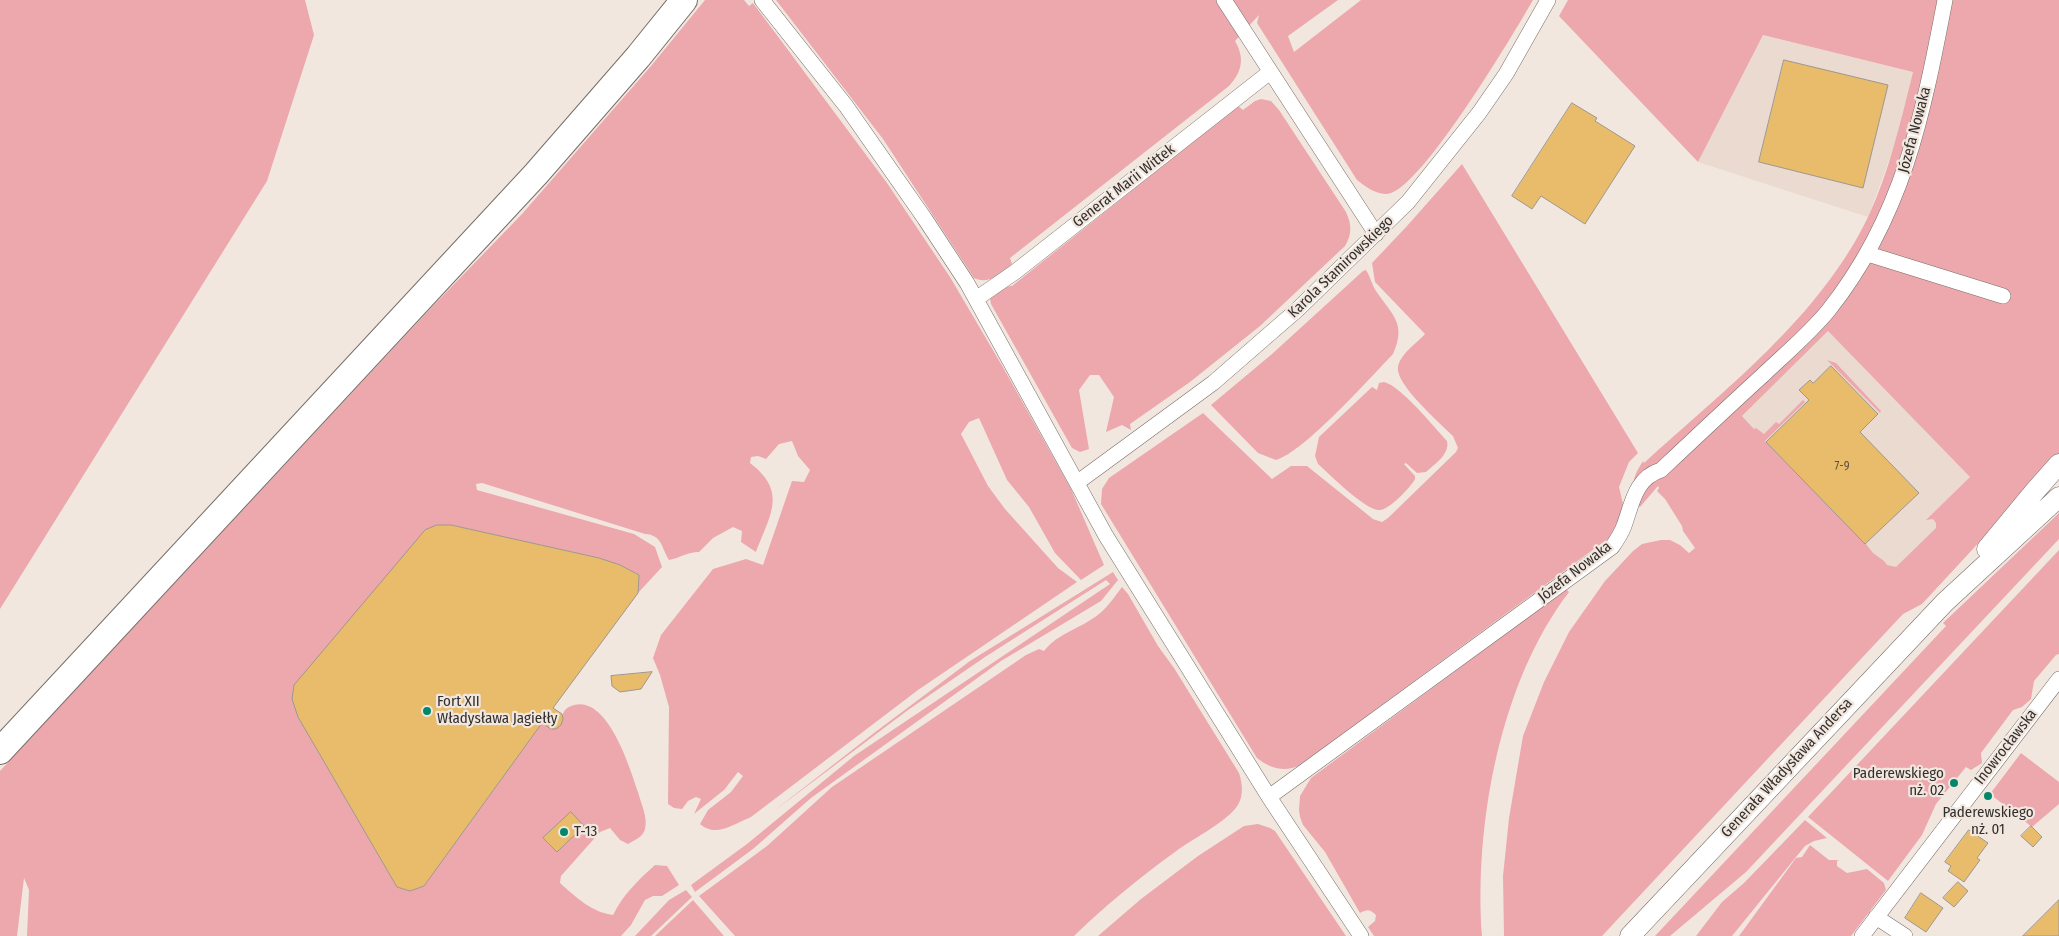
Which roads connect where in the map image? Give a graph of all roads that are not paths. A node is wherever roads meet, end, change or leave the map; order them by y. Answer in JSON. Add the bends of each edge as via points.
{"nodes":[{"id":1,"x":684,"y":0,"type":"edge"},
{"id":2,"x":762,"y":0,"type":"edge"},
{"id":3,"x":1224,"y":0,"type":"edge"},
{"id":4,"x":1548,"y":0,"type":"edge"},
{"id":5,"x":1945,"y":0,"type":"edge"},
{"id":6,"x":1270,"y":72,"type":"junction"},
{"id":7,"x":1376,"y":234,"type":"junction"},
{"id":8,"x":1868,"y":254,"type":"junction"},
{"id":9,"x":2004,"y":296,"type":"dead end"},
{"id":10,"x":976,"y":299,"type":"junction"},
{"id":11,"x":2059,"y":464,"type":"edge"},
{"id":12,"x":1078,"y":482,"type":"junction"},
{"id":13,"x":2059,"y":497,"type":"edge"},
{"id":14,"x":1945,"y":602,"type":"junction"},
{"id":15,"x":2059,"y":678,"type":"edge"},
{"id":16,"x":0,"y":751,"type":"edge"},
{"id":17,"x":1269,"y":797,"type":"junction"},
{"id":18,"x":1876,"y":917,"type":"junction"},
{"id":19,"x":1361,"y":936,"type":"edge"},
{"id":20,"x":1630,"y":936,"type":"edge"},
{"id":21,"x":1862,"y":936,"type":"edge"},
{"id":22,"x":1905,"y":936,"type":"edge"}],
"edges":[{"from":1,"to":16,"type":"highway","via":[[536,174]]},
{"from":2,"to":10,"type":"street","via":[[846,106]]},
{"from":3,"to":6,"type":"street"},
{"from":4,"to":7,"type":"street","name":"Karola Stamirowskiego","via":[[1506,74],[1479,113],[1427,180]]},
{"from":5,"to":8,"type":"street","name":"Józefa Nowaka","via":[[1908,162]]},
{"from":6,"to":7,"type":"street"},
{"from":6,"to":10,"type":"street","name":"Generał Marii Wittek","via":[[1016,272]]},
{"from":7,"to":12,"type":"street","name":"Karola Stamirowskiego","via":[[1298,310],[1214,383]]},
{"from":8,"to":9,"type":"street"},
{"from":8,"to":17,"type":"street","name":"Józefa Nowaka","via":[[1842,293],[1809,330],[1661,470],[1648,476],[1632,499],[1624,526],[1612,547]]},
{"from":10,"to":12,"type":"street"},
{"from":11,"to":14,"type":"main road","name":"Generała Władysława Andersa"},
{"from":12,"to":17,"type":"street","via":[[1106,536]]},
{"from":13,"to":14,"type":"main road","name":"Generała Władysława Andersa"},
{"from":14,"to":20,"type":"main road","name":"Generała Władysława Andersa"},
{"from":15,"to":18,"type":"street","name":"Inowrocławska"},
{"from":17,"to":19,"type":"street"},
{"from":18,"to":21,"type":"street","name":"Inowrocławska"},
{"from":18,"to":22,"type":"street"}]}
